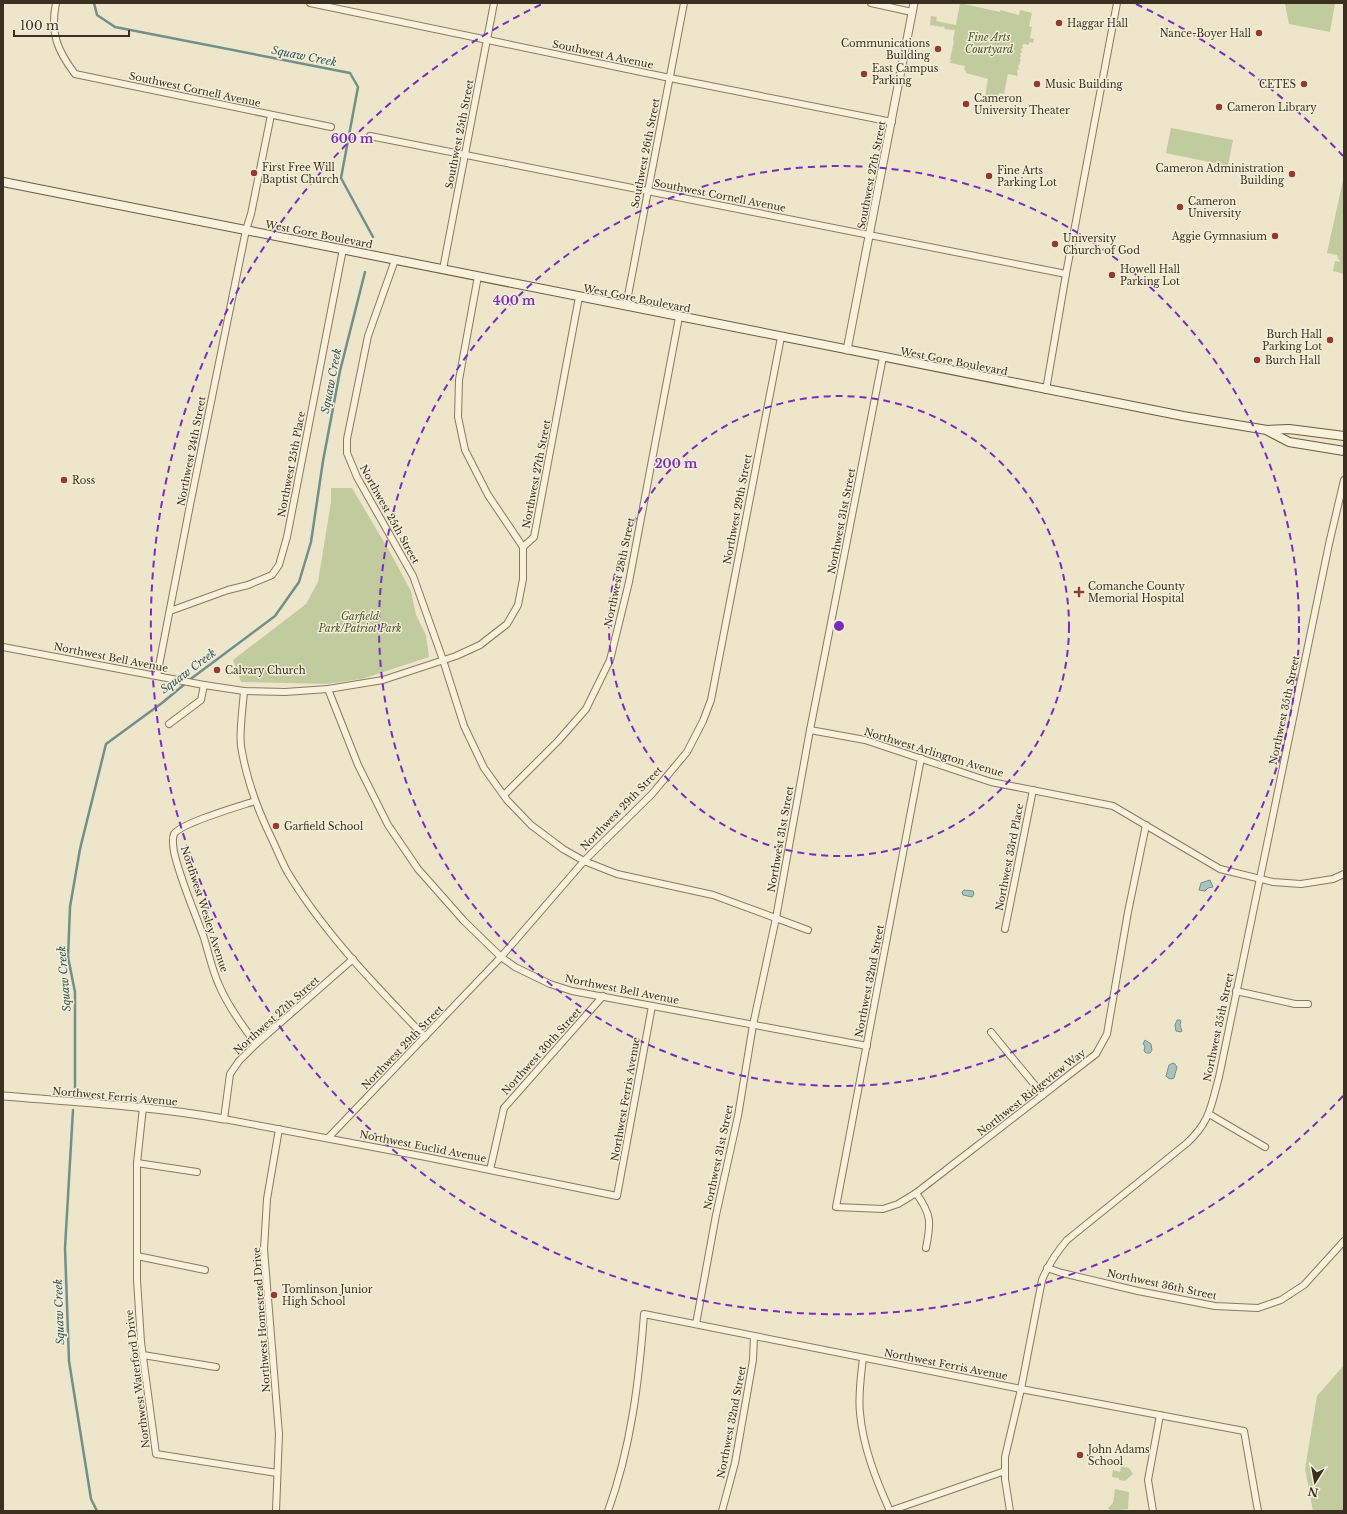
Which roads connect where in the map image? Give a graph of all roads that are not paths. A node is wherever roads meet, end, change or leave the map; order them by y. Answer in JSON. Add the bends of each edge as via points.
{"nodes":[{"id":1,"x":56,"y":3,"type":"edge"},
{"id":2,"x":310,"y":3,"type":"edge"},
{"id":3,"x":494,"y":3,"type":"edge"},
{"id":4,"x":684,"y":3,"type":"edge"},
{"id":5,"x":871,"y":3,"type":"edge"},
{"id":6,"x":914,"y":3,"type":"edge"},
{"id":7,"x":1117,"y":3,"type":"edge"},
{"id":8,"x":912,"y":12,"type":"junction"},
{"id":9,"x":487,"y":40,"type":"junction"},
{"id":10,"x":670,"y":78,"type":"junction"},
{"id":11,"x":271,"y":115,"type":"junction"},
{"id":12,"x":892,"y":122,"type":"junction"},
{"id":13,"x":331,"y":127,"type":"dead end"},
{"id":14,"x":370,"y":136,"type":"dead end"},
{"id":15,"x":465,"y":155,"type":"junction"},
{"id":16,"x":3,"y":182,"type":"edge"},
{"id":17,"x":648,"y":191,"type":"junction"},
{"id":18,"x":246,"y":230,"type":"junction"},
{"id":19,"x":869,"y":235,"type":"junction"},
{"id":20,"x":343,"y":249,"type":"junction"},
{"id":21,"x":395,"y":260,"type":"junction"},
{"id":22,"x":443,"y":269,"type":"junction"},
{"id":23,"x":1066,"y":274,"type":"junction"},
{"id":24,"x":478,"y":276,"type":"junction"},
{"id":25,"x":579,"y":297,"type":"junction"},
{"id":26,"x":626,"y":306,"type":"junction"},
{"id":27,"x":679,"y":316,"type":"junction"},
{"id":28,"x":781,"y":337,"type":"junction"},
{"id":29,"x":847,"y":350,"type":"junction"},
{"id":30,"x":883,"y":357,"type":"junction"},
{"id":31,"x":1046,"y":390,"type":"junction"},
{"id":32,"x":1267,"y":430,"type":"junction"},
{"id":33,"x":1344,"y":436,"type":"edge"},
{"id":34,"x":1344,"y":451,"type":"edge"},
{"id":35,"x":1344,"y":480,"type":"edge"},
{"id":36,"x":523,"y":547,"type":"junction"},
{"id":37,"x":170,"y":611,"type":"junction"},
{"id":38,"x":3,"y":647,"type":"edge"},
{"id":39,"x":443,"y":660,"type":"junction"},
{"id":40,"x":157,"y":676,"type":"junction"},
{"id":41,"x":201,"y":685,"type":"junction"},
{"id":42,"x":328,"y":689,"type":"junction"},
{"id":43,"x":244,"y":691,"type":"junction"},
{"id":44,"x":169,"y":724,"type":"dead end"},
{"id":45,"x":810,"y":730,"type":"junction"},
{"id":46,"x":921,"y":758,"type":"junction"},
{"id":47,"x":1033,"y":790,"type":"junction"},
{"id":48,"x":504,"y":795,"type":"junction"},
{"id":49,"x":255,"y":801,"type":"junction"},
{"id":50,"x":1146,"y":825,"type":"junction"},
{"id":51,"x":584,"y":861,"type":"junction"},
{"id":52,"x":1344,"y":874,"type":"edge"},
{"id":53,"x":1259,"y":878,"type":"junction"},
{"id":54,"x":776,"y":918,"type":"junction"},
{"id":55,"x":1005,"y":929,"type":"dead end"},
{"id":56,"x":808,"y":930,"type":"dead end"},
{"id":57,"x":501,"y":957,"type":"junction"},
{"id":58,"x":352,"y":959,"type":"junction"},
{"id":59,"x":1236,"y":991,"type":"junction"},
{"id":60,"x":603,"y":996,"type":"junction"},
{"id":61,"x":1308,"y":1004,"type":"dead end"},
{"id":62,"x":652,"y":1006,"type":"junction"},
{"id":63,"x":753,"y":1025,"type":"junction"},
{"id":64,"x":992,"y":1032,"type":"dead end"},
{"id":65,"x":425,"y":1037,"type":"junction"},
{"id":66,"x":256,"y":1044,"type":"junction"},
{"id":67,"x":867,"y":1046,"type":"junction"},
{"id":68,"x":1043,"y":1095,"type":"junction"},
{"id":69,"x":3,"y":1096,"type":"edge"},
{"id":70,"x":143,"y":1107,"type":"junction"},
{"id":71,"x":1209,"y":1114,"type":"junction"},
{"id":72,"x":224,"y":1118,"type":"junction"},
{"id":73,"x":279,"y":1129,"type":"junction"},
{"id":74,"x":328,"y":1138,"type":"junction"},
{"id":75,"x":1265,"y":1147,"type":"dead end"},
{"id":76,"x":137,"y":1163,"type":"junction"},
{"id":77,"x":490,"y":1170,"type":"junction"},
{"id":78,"x":197,"y":1172,"type":"dead end"},
{"id":79,"x":916,"y":1194,"type":"junction"},
{"id":80,"x":617,"y":1196,"type":"joint"},
{"id":81,"x":836,"y":1207,"type":"joint"},
{"id":82,"x":1344,"y":1241,"type":"edge"},
{"id":83,"x":926,"y":1248,"type":"dead end"},
{"id":84,"x":137,"y":1256,"type":"junction"},
{"id":85,"x":1047,"y":1268,"type":"junction"},
{"id":86,"x":205,"y":1270,"type":"dead end"},
{"id":87,"x":696,"y":1324,"type":"junction"},
{"id":88,"x":754,"y":1336,"type":"junction"},
{"id":89,"x":143,"y":1355,"type":"junction"},
{"id":90,"x":863,"y":1358,"type":"junction"},
{"id":91,"x":216,"y":1367,"type":"dead end"},
{"id":92,"x":1021,"y":1389,"type":"junction"},
{"id":93,"x":1160,"y":1415,"type":"junction"},
{"id":94,"x":1005,"y":1471,"type":"junction"},
{"id":95,"x":277,"y":1473,"type":"junction"},
{"id":96,"x":276,"y":1511,"type":"edge"},
{"id":97,"x":608,"y":1511,"type":"edge"},
{"id":98,"x":722,"y":1511,"type":"edge"},
{"id":99,"x":890,"y":1511,"type":"edge"},
{"id":100,"x":1010,"y":1511,"type":"edge"},
{"id":101,"x":1154,"y":1511,"type":"edge"},
{"id":102,"x":1258,"y":1511,"type":"edge"}],
"edges":[{"from":1,"to":11,"type":"street","name":"Southwest Cornell Avenue","via":[[54,36],[63,58],[75,74]]},
{"from":2,"to":9,"type":"street","name":"Southwest A Avenue"},
{"from":3,"to":9,"type":"street","name":"Southwest 25th Street"},
{"from":4,"to":10,"type":"street","name":"Southwest 26th Street"},
{"from":5,"to":8,"type":"street"},
{"from":6,"to":8,"type":"street","name":"Southwest 27th Street"},
{"from":7,"to":23,"type":"street"},
{"from":8,"to":12,"type":"street","name":"Southwest 27th Street"},
{"from":9,"to":10,"type":"street","name":"Southwest A Avenue"},
{"from":9,"to":15,"type":"street","name":"Southwest 25th Street"},
{"from":10,"to":12,"type":"street","name":"Southwest A Avenue"},
{"from":10,"to":17,"type":"street","name":"Southwest 26th Street"},
{"from":11,"to":13,"type":"street","name":"Southwest Cornell Avenue"},
{"from":11,"to":18,"type":"street","name":"Northwest 24th Street"},
{"from":12,"to":19,"type":"street","name":"Southwest 27th Street"},
{"from":14,"to":15,"type":"street","name":"Southwest Cornell Avenue"},
{"from":15,"to":17,"type":"street","name":"Southwest Cornell Avenue"},
{"from":15,"to":22,"type":"street","name":"Southwest 25th Street"},
{"from":16,"to":18,"type":"main road","name":"West Gore Boulevard"},
{"from":17,"to":19,"type":"street","name":"Southwest Cornell Avenue"},
{"from":17,"to":26,"type":"street","name":"Southwest 26th Street"},
{"from":18,"to":20,"type":"main road","name":"West Gore Boulevard"},
{"from":18,"to":37,"type":"street","name":"Northwest 24th Street"},
{"from":19,"to":23,"type":"street","name":"Southwest Cornell Avenue"},
{"from":19,"to":29,"type":"street","name":"Southwest 27th Street"},
{"from":20,"to":21,"type":"main road","name":"West Gore Boulevard"},
{"from":20,"to":37,"type":"street","name":"Northwest 25th Place","via":[[287,537],[279,565],[272,575]]},
{"from":21,"to":22,"type":"main road","name":"West Gore Boulevard"},
{"from":21,"to":39,"type":"street","name":"Northwest 25th Street","via":[[368,336],[347,439],[347,453],[357,477],[413,576]]},
{"from":22,"to":24,"type":"main road","name":"West Gore Boulevard"},
{"from":23,"to":31,"type":"street"},
{"from":24,"to":25,"type":"main road","name":"West Gore Boulevard"},
{"from":24,"to":36,"type":"street","via":[[459,380],[458,417],[465,450],[488,495]]},
{"from":25,"to":26,"type":"main road","name":"West Gore Boulevard"},
{"from":25,"to":36,"type":"street","name":"Northwest 27th Street","via":[[534,537]]},
{"from":26,"to":27,"type":"main road","name":"West Gore Boulevard"},
{"from":27,"to":28,"type":"main road","name":"West Gore Boulevard"},
{"from":27,"to":48,"type":"street","name":"Northwest 28th Street","via":[[628,582],[610,660],[586,709],[558,742]]},
{"from":28,"to":29,"type":"main road","name":"West Gore Boulevard"},
{"from":28,"to":51,"type":"street","name":"Northwest 29th Street","via":[[710,700],[703,721],[687,752],[652,794]]},
{"from":29,"to":30,"type":"main road","name":"West Gore Boulevard"},
{"from":30,"to":31,"type":"main road","name":"West Gore Boulevard"},
{"from":30,"to":45,"type":"street","name":"Northwest 31st Street"},
{"from":31,"to":32,"type":"main road","name":"West Gore Boulevard"},
{"from":32,"to":33,"type":"main road","name":"West Gore Boulevard","via":[[1289,429]]},
{"from":32,"to":34,"type":"main road","name":"West Gore Boulevard","via":[[1289,442]]},
{"from":35,"to":53,"type":"street","name":"Northwest 35th Street"},
{"from":36,"to":39,"type":"street","via":[[523,580],[518,606],[507,624],[480,645]]},
{"from":37,"to":40,"type":"street","name":"Northwest 24th Street"},
{"from":38,"to":40,"type":"street","name":"Northwest Bell Avenue"},
{"from":39,"to":42,"type":"street","via":[[383,680]]},
{"from":39,"to":48,"type":"street","via":[[464,726],[484,768]]},
{"from":40,"to":41,"type":"street","name":"Northwest Bell Avenue"},
{"from":41,"to":43,"type":"street","name":"Northwest Bell Avenue"},
{"from":41,"to":44,"type":"street","via":[[201,700]]},
{"from":42,"to":43,"type":"street","name":"Northwest Bell Avenue"},
{"from":42,"to":57,"type":"street","name":"Northwest Bell Avenue","via":[[358,765],[388,825],[418,869],[464,921]]},
{"from":43,"to":49,"type":"street","via":[[241,744]]},
{"from":45,"to":46,"type":"street","name":"Northwest Arlington Avenue","via":[[865,740]]},
{"from":45,"to":54,"type":"street","name":"Northwest 31st Street"},
{"from":46,"to":47,"type":"street","name":"Northwest Arlington Avenue","via":[[991,782]]},
{"from":46,"to":67,"type":"street","name":"Northwest 32nd Street"},
{"from":47,"to":50,"type":"street","name":"Northwest Arlington Avenue","via":[[1113,806]]},
{"from":47,"to":55,"type":"street","name":"Northwest 33rd Place"},
{"from":48,"to":51,"type":"street","via":[[531,825]]},
{"from":49,"to":58,"type":"street","via":[[287,872],[314,912]]},
{"from":49,"to":66,"type":"street","name":"Northwest Wesley Avenue","via":[[179,829],[172,842],[218,984]]},
{"from":50,"to":53,"type":"street","name":"Northwest Arlington Avenue","via":[[1220,869]]},
{"from":50,"to":68,"type":"street","name":"Northwest Ridgeview Way","via":[[1107,1034],[1096,1054]]},
{"from":51,"to":54,"type":"street","via":[[617,874],[713,894]]},
{"from":51,"to":57,"type":"street","name":"Northwest 29th Street"},
{"from":52,"to":53,"type":"street","name":"Northwest Arlington Avenue","via":[[1333,879],[1301,884]]},
{"from":53,"to":59,"type":"street","name":"Northwest 35th Street"},
{"from":54,"to":56,"type":"street"},
{"from":54,"to":63,"type":"street","name":"Northwest 31st Street"},
{"from":57,"to":60,"type":"street","name":"Northwest Bell Avenue","via":[[515,967],[550,984]]},
{"from":57,"to":65,"type":"street","name":"Northwest 29th Street"},
{"from":58,"to":65,"type":"street"},
{"from":58,"to":66,"type":"street","name":"Northwest 27th Street"},
{"from":59,"to":61,"type":"street","via":[[1295,1004]]},
{"from":59,"to":71,"type":"street","name":"Northwest 35th Street"},
{"from":60,"to":62,"type":"street","name":"Northwest Bell Avenue"},
{"from":60,"to":77,"type":"street","name":"Northwest 30th Street","via":[[504,1108]]},
{"from":62,"to":63,"type":"street","name":"Northwest Bell Avenue"},
{"from":62,"to":80,"type":"street","name":"Northwest Ferris Avenue"},
{"from":63,"to":67,"type":"street","name":"Northwest Bell Avenue"},
{"from":63,"to":87,"type":"street","name":"Northwest 31st Street","via":[[738,1116]]},
{"from":64,"to":68,"type":"street"},
{"from":65,"to":74,"type":"street","name":"Northwest 29th Street"},
{"from":66,"to":72,"type":"street","name":"Northwest 27th Street","via":[[230,1074]]},
{"from":67,"to":81,"type":"street","name":"Northwest 32nd Street"},
{"from":68,"to":79,"type":"street","name":"Northwest Ridgeview Way"},
{"from":69,"to":70,"type":"street","name":"Northwest Ferris Avenue"},
{"from":70,"to":72,"type":"street","name":"Northwest Ferris Avenue"},
{"from":70,"to":76,"type":"street","name":"Northwest Waterford Drive"},
{"from":71,"to":75,"type":"street"},
{"from":71,"to":85,"type":"street","name":"Northwest 35th Street","via":[[1198,1133],[1187,1143],[1067,1240]]},
{"from":72,"to":73,"type":"street","name":"Northwest Euclid Avenue"},
{"from":73,"to":74,"type":"street","name":"Northwest Euclid Avenue"},
{"from":73,"to":95,"type":"street","name":"Northwest Homestead Drive","via":[[267,1199],[264,1249],[279,1434]]},
{"from":74,"to":77,"type":"street","name":"Northwest Euclid Avenue"},
{"from":76,"to":78,"type":"street"},
{"from":76,"to":84,"type":"street","name":"Northwest Waterford Drive"},
{"from":77,"to":80,"type":"street","name":"Northwest Euclid Avenue"},
{"from":79,"to":81,"type":"street","name":"Northwest Ridgeview Way","via":[[883,1209]]},
{"from":79,"to":83,"type":"street","via":[[930,1217]]},
{"from":82,"to":85,"type":"street","name":"Northwest 36th Street","via":[[1304,1285],[1281,1300],[1258,1308],[1215,1306],[1138,1291]]},
{"from":84,"to":86,"type":"street"},
{"from":84,"to":89,"type":"street","name":"Northwest Waterford Drive"},
{"from":85,"to":92,"type":"street","name":"Northwest 35th Street","via":[[1042,1280]]},
{"from":87,"to":88,"type":"street","name":"Northwest Ferris Avenue"},
{"from":87,"to":97,"type":"street","name":"Northwest Ferris Avenue","via":[[644,1314],[630,1432]]},
{"from":88,"to":90,"type":"street","name":"Northwest Ferris Avenue"},
{"from":88,"to":98,"type":"street","name":"Northwest 32nd Street","via":[[754,1360],[738,1448]]},
{"from":89,"to":91,"type":"street"},
{"from":89,"to":95,"type":"street","name":"Northwest Waterford Drive","via":[[156,1454]]},
{"from":90,"to":92,"type":"street","name":"Northwest Ferris Avenue"},
{"from":90,"to":99,"type":"street","via":[[860,1413],[875,1477]]},
{"from":92,"to":93,"type":"street","name":"Northwest Ferris Avenue"},
{"from":92,"to":94,"type":"street","name":"Northwest 35th Street","via":[[1005,1457]]},
{"from":93,"to":101,"type":"street","via":[[1148,1480]]},
{"from":93,"to":102,"type":"street","name":"Northwest Ferris Avenue","via":[[1244,1431]]},
{"from":94,"to":99,"type":"street"},
{"from":94,"to":100,"type":"street","name":"Northwest 35th Street"},
{"from":95,"to":96,"type":"street","name":"Northwest Homestead Drive"}]}
